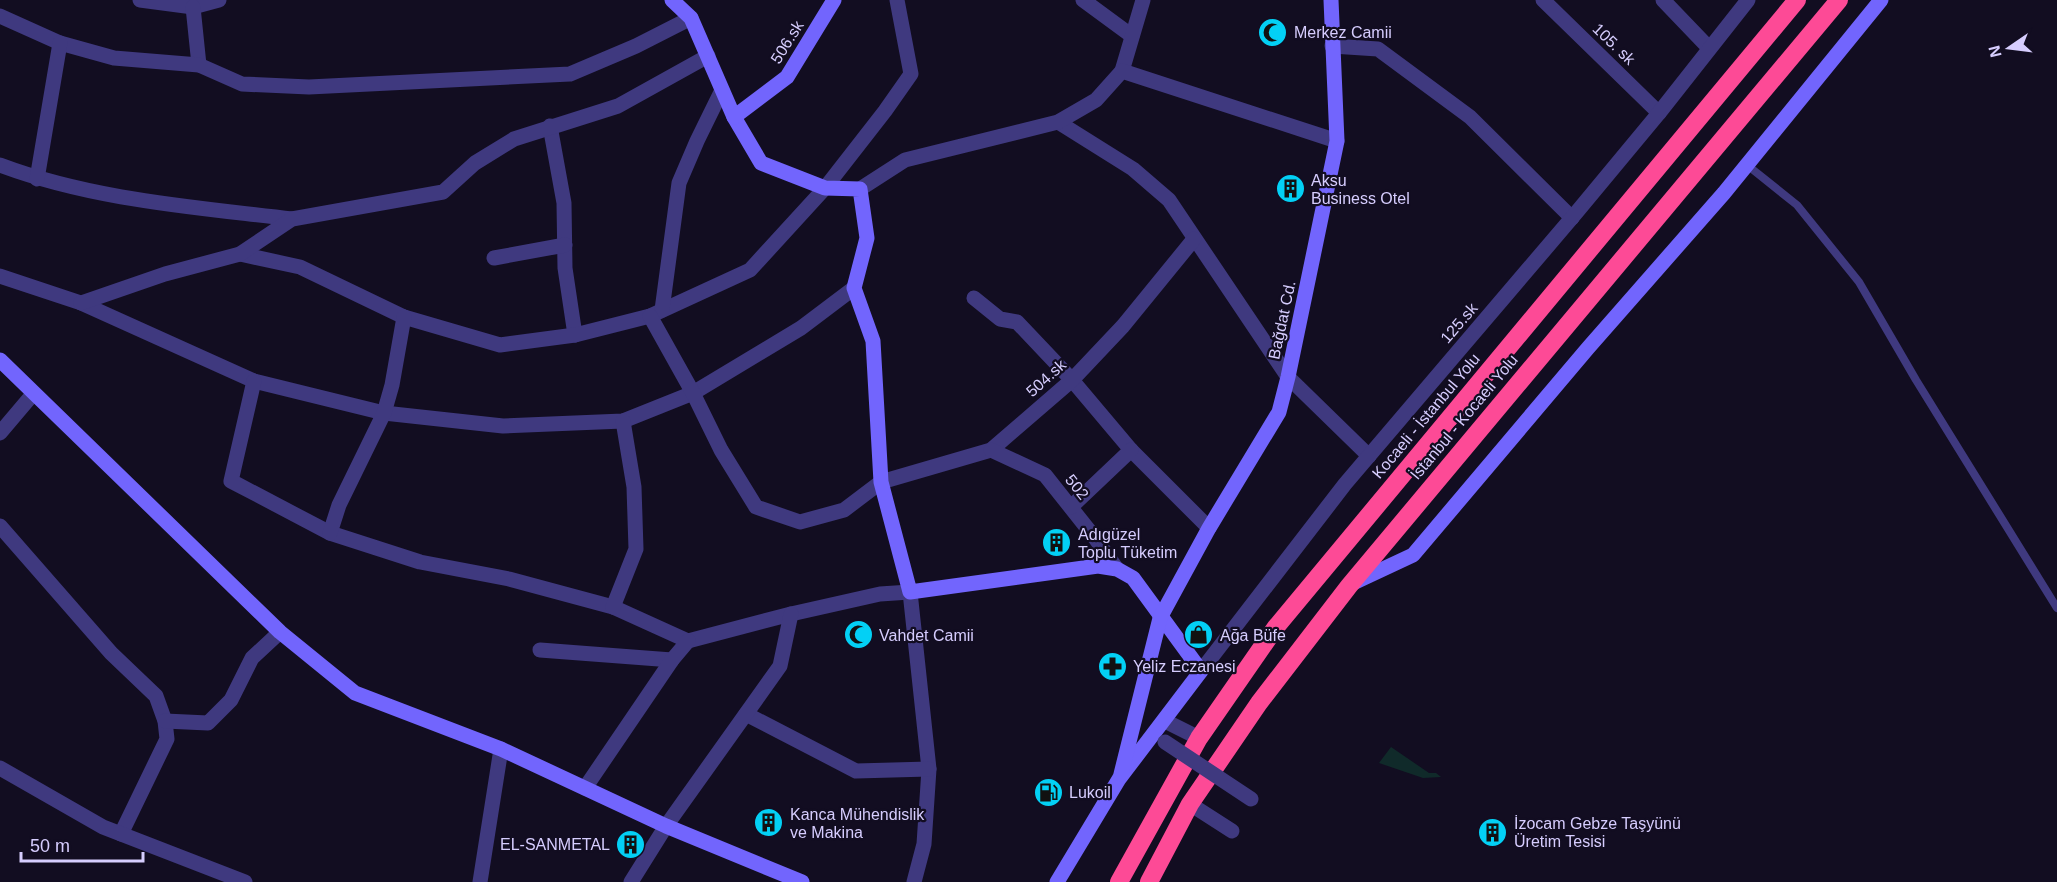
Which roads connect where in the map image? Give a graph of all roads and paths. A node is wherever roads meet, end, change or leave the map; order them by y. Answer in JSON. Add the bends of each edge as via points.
{"nodes":[{"id":1,"x":140,"y":0,"type":"edge"},
{"id":2,"x":219,"y":0,"type":"edge"},
{"id":3,"x":672,"y":0,"type":"edge"},
{"id":4,"x":834,"y":0,"type":"edge"},
{"id":5,"x":897,"y":0,"type":"edge"},
{"id":6,"x":1083,"y":0,"type":"edge"},
{"id":7,"x":1143,"y":0,"type":"edge"},
{"id":8,"x":1331,"y":0,"type":"edge"},
{"id":9,"x":1543,"y":0,"type":"edge"},
{"id":10,"x":1663,"y":0,"type":"edge"},
{"id":11,"x":1748,"y":0,"type":"edge"},
{"id":12,"x":1797,"y":0,"type":"edge"},
{"id":13,"x":1839,"y":0,"type":"edge"},
{"id":14,"x":1881,"y":0,"type":"edge"},
{"id":15,"x":193,"y":7,"type":"junction"},
{"id":16,"x":0,"y":16,"type":"edge"},
{"id":17,"x":691,"y":18,"type":"junction"},
{"id":18,"x":1132,"y":36,"type":"junction"},
{"id":19,"x":60,"y":43,"type":"junction"},
{"id":20,"x":1332,"y":46,"type":"junction"},
{"id":21,"x":1709,"y":48,"type":"junction"},
{"id":22,"x":708,"y":56,"type":"junction"},
{"id":23,"x":200,"y":65,"type":"junction"},
{"id":24,"x":1122,"y":71,"type":"junction"},
{"id":25,"x":722,"y":90,"type":"junction"},
{"id":26,"x":1659,"y":113,"type":"junction"},
{"id":27,"x":734,"y":117,"type":"junction"},
{"id":28,"x":1058,"y":122,"type":"junction"},
{"id":29,"x":550,"y":126,"type":"junction"},
{"id":30,"x":1337,"y":141,"type":"junction"},
{"id":31,"x":0,"y":165,"type":"edge"},
{"id":32,"x":1747,"y":165,"type":"junction"},
{"id":33,"x":37,"y":179,"type":"junction"},
{"id":34,"x":825,"y":188,"type":"junction"},
{"id":35,"x":860,"y":189,"type":"junction"},
{"id":36,"x":1572,"y":218,"type":"junction"},
{"id":37,"x":292,"y":219,"type":"junction"},
{"id":38,"x":1194,"y":239,"type":"junction"},
{"id":39,"x":565,"y":244,"type":"junction"},
{"id":40,"x":240,"y":254,"type":"junction"},
{"id":41,"x":494,"y":258,"type":"dead end"},
{"id":42,"x":0,"y":276,"type":"edge"},
{"id":43,"x":854,"y":288,"type":"junction"},
{"id":44,"x":974,"y":298,"type":"dead end"},
{"id":45,"x":81,"y":303,"type":"junction"},
{"id":46,"x":656,"y":313,"type":"junction"},
{"id":47,"x":404,"y":317,"type":"junction"},
{"id":48,"x":575,"y":335,"type":"junction"},
{"id":49,"x":0,"y":360,"type":"edge"},
{"id":50,"x":1288,"y":377,"type":"junction"},
{"id":51,"x":1072,"y":380,"type":"junction"},
{"id":52,"x":254,"y":381,"type":"junction"},
{"id":53,"x":693,"y":393,"type":"junction"},
{"id":54,"x":33,"y":394,"type":"junction"},
{"id":55,"x":384,"y":413,"type":"junction"},
{"id":56,"x":623,"y":421,"type":"junction"},
{"id":57,"x":0,"y":433,"type":"edge"},
{"id":58,"x":991,"y":450,"type":"junction"},
{"id":59,"x":1131,"y":450,"type":"junction"},
{"id":60,"x":1369,"y":456,"type":"junction"},
{"id":61,"x":881,"y":482,"type":"junction"},
{"id":62,"x":1071,"y":507,"type":"junction"},
{"id":63,"x":0,"y":526,"type":"edge"},
{"id":64,"x":1209,"y":528,"type":"junction"},
{"id":65,"x":330,"y":533,"type":"junction"},
{"id":66,"x":1117,"y":569,"type":"junction"},
{"id":67,"x":1349,"y":586,"type":"junction"},
{"id":68,"x":910,"y":592,"type":"junction"},
{"id":69,"x":613,"y":607,"type":"junction"},
{"id":70,"x":2057,"y":608,"type":"edge"},
{"id":71,"x":791,"y":614,"type":"junction"},
{"id":72,"x":1160,"y":618,"type":"junction"},
{"id":73,"x":280,"y":632,"type":"junction"},
{"id":74,"x":688,"y":642,"type":"junction"},
{"id":75,"x":540,"y":650,"type":"dead end"},
{"id":76,"x":672,"y":660,"type":"junction"},
{"id":77,"x":1201,"y":671,"type":"junction"},
{"id":78,"x":746,"y":714,"type":"junction"},
{"id":79,"x":165,"y":721,"type":"junction"},
{"id":80,"x":1165,"y":721,"type":"junction"},
{"id":81,"x":1199,"y":738,"type":"junction"},
{"id":82,"x":1165,"y":742,"type":"dead end"},
{"id":83,"x":501,"y":749,"type":"junction"},
{"id":84,"x":0,"y":768,"type":"edge"},
{"id":85,"x":929,"y":769,"type":"junction"},
{"id":86,"x":1119,"y":779,"type":"junction"},
{"id":87,"x":585,"y":788,"type":"junction"},
{"id":88,"x":1251,"y":799,"type":"dead end"},
{"id":89,"x":1190,"y":804,"type":"junction"},
{"id":90,"x":666,"y":826,"type":"junction"},
{"id":91,"x":1232,"y":831,"type":"dead end"},
{"id":92,"x":121,"y":834,"type":"junction"},
{"id":93,"x":244,"y":882,"type":"edge"},
{"id":94,"x":480,"y":882,"type":"edge"},
{"id":95,"x":631,"y":882,"type":"edge"},
{"id":96,"x":802,"y":882,"type":"edge"},
{"id":97,"x":914,"y":882,"type":"edge"},
{"id":98,"x":1057,"y":882,"type":"edge"},
{"id":99,"x":1119,"y":882,"type":"edge"},
{"id":100,"x":1149,"y":882,"type":"edge"}],
"edges":[{"from":1,"to":15,"type":"street"},
{"from":2,"to":15,"type":"street"},
{"from":3,"to":17,"type":"main road"},
{"from":4,"to":27,"type":"main road","name":"506.sk","via":[[787,77]]},
{"from":5,"to":34,"type":"street","via":[[911,74]]},
{"from":6,"to":18,"type":"street"},
{"from":7,"to":18,"type":"street"},
{"from":8,"to":20,"type":"main road","name":"Bağdat Cd."},
{"from":9,"to":26,"type":"street","name":"105. sk"},
{"from":10,"to":21,"type":"street"},
{"from":11,"to":21,"type":"street","name":"125.sk"},
{"from":12,"to":81,"type":"highway","name":"Kocaeli - İstanbul Yolu","via":[[1276,627]]},
{"from":13,"to":67,"type":"highway","name":"İstanbul - Kocaeli Yolu"},
{"from":14,"to":32,"type":"main road"},
{"from":15,"to":23,"type":"street"},
{"from":16,"to":19,"type":"street"},
{"from":17,"to":22,"type":"main road"},
{"from":17,"to":23,"type":"street","via":[[570,74],[309,87],[242,84]]},
{"from":18,"to":24,"type":"street"},
{"from":19,"to":23,"type":"street","via":[[114,58]]},
{"from":19,"to":33,"type":"street"},
{"from":20,"to":30,"type":"main road","name":"Bağdat Cd."},
{"from":20,"to":36,"type":"street","via":[[1378,49],[1470,117]]},
{"from":21,"to":26,"type":"street","name":"125.sk"},
{"from":22,"to":25,"type":"main road"},
{"from":22,"to":29,"type":"street","via":[[618,106]]},
{"from":24,"to":28,"type":"street","via":[[1096,100]]},
{"from":24,"to":30,"type":"street"},
{"from":25,"to":27,"type":"main road"},
{"from":25,"to":46,"type":"street","via":[[680,183]]},
{"from":26,"to":36,"type":"street","name":"125.sk"},
{"from":27,"to":34,"type":"main road","via":[[761,163]]},
{"from":28,"to":35,"type":"street","via":[[905,160]]},
{"from":28,"to":38,"type":"street","via":[[1133,170],[1169,200]]},
{"from":29,"to":37,"type":"street","via":[[494,151],[443,192]]},
{"from":29,"to":39,"type":"street","via":[[564,203]]},
{"from":30,"to":50,"type":"main road","name":"Bağdat Cd."},
{"from":31,"to":33,"type":"street"},
{"from":32,"to":67,"type":"main road","via":[[1413,555]]},
{"from":32,"to":70,"type":"lane","via":[[1797,205],[1859,282]]},
{"from":33,"to":37,"type":"street","via":[[152,202]]},
{"from":34,"to":35,"type":"main road"},
{"from":34,"to":46,"type":"street","via":[[750,270]]},
{"from":35,"to":43,"type":"main road","via":[[867,238]]},
{"from":36,"to":60,"type":"street","name":"125.sk"},
{"from":37,"to":40,"type":"street"},
{"from":38,"to":50,"type":"street"},
{"from":38,"to":51,"type":"street","name":"504.sk","via":[[1123,326]]},
{"from":39,"to":41,"type":"street"},
{"from":39,"to":48,"type":"street"},
{"from":40,"to":45,"type":"street"},
{"from":40,"to":47,"type":"street","via":[[300,267]]},
{"from":42,"to":45,"type":"street"},
{"from":43,"to":53,"type":"street","via":[[801,328]]},
{"from":43,"to":61,"type":"main road","via":[[873,341]]},
{"from":44,"to":51,"type":"street","via":[[1000,319],[1017,322]]},
{"from":45,"to":52,"type":"street"},
{"from":46,"to":48,"type":"street"},
{"from":46,"to":53,"type":"street"},
{"from":47,"to":48,"type":"street","via":[[500,345]]},
{"from":47,"to":55,"type":"street"},
{"from":49,"to":54,"type":"main road"},
{"from":50,"to":60,"type":"street"},
{"from":50,"to":64,"type":"main road","name":"Bağdat Cd.","via":[[1278,412]]},
{"from":51,"to":58,"type":"street","name":"504.sk"},
{"from":51,"to":59,"type":"street"},
{"from":52,"to":55,"type":"street"},
{"from":52,"to":65,"type":"street","via":[[231,481]]},
{"from":53,"to":56,"type":"street"},
{"from":53,"to":61,"type":"street","via":[[721,450],[756,507],[800,522],[844,510]]},
{"from":54,"to":57,"type":"street"},
{"from":54,"to":73,"type":"main road"},
{"from":55,"to":56,"type":"street","via":[[503,426]]},
{"from":55,"to":65,"type":"street","via":[[339,505]]},
{"from":56,"to":69,"type":"street","via":[[634,487],[636,549]]},
{"from":58,"to":61,"type":"street","name":"504.sk"},
{"from":58,"to":62,"type":"street","name":"502","via":[[1045,475]]},
{"from":59,"to":62,"type":"street"},
{"from":59,"to":64,"type":"street"},
{"from":60,"to":77,"type":"street","name":"125.sk"},
{"from":61,"to":68,"type":"main road"},
{"from":62,"to":66,"type":"street","name":"502"},
{"from":63,"to":79,"type":"street","via":[[111,653],[156,696]]},
{"from":64,"to":72,"type":"main road","name":"Bağdat Cd."},
{"from":65,"to":69,"type":"street","via":[[420,562],[509,579]]},
{"from":66,"to":68,"type":"main road","via":[[1098,566]]},
{"from":66,"to":72,"type":"main road","via":[[1133,578]]},
{"from":67,"to":89,"type":"highway","name":"İstanbul - Kocaeli Yolu","via":[[1259,703]]},
{"from":68,"to":71,"type":"street","via":[[880,594]]},
{"from":68,"to":85,"type":"street"},
{"from":69,"to":74,"type":"street"},
{"from":71,"to":74,"type":"street"},
{"from":71,"to":78,"type":"street","via":[[780,666]]},
{"from":72,"to":77,"type":"main road"},
{"from":72,"to":86,"type":"main road","name":"Bağdat Cd."},
{"from":73,"to":79,"type":"street","via":[[252,658],[231,700],[208,723]]},
{"from":73,"to":83,"type":"main road","via":[[356,693]]},
{"from":74,"to":76,"type":"street"},
{"from":75,"to":76,"type":"street"},
{"from":76,"to":87,"type":"street"},
{"from":77,"to":80,"type":"main road"},
{"from":78,"to":85,"type":"street","via":[[856,771]]},
{"from":78,"to":90,"type":"street"},
{"from":79,"to":92,"type":"street","via":[[167,739]]},
{"from":80,"to":81,"type":"street"},
{"from":80,"to":86,"type":"main road"},
{"from":81,"to":99,"type":"highway","name":"Kocaeli - İstanbul Yolu"},
{"from":82,"to":88,"type":"street","bridge":true},
{"from":83,"to":87,"type":"main road"},
{"from":83,"to":94,"type":"street"},
{"from":84,"to":92,"type":"street"},
{"from":85,"to":97,"type":"street","via":[[924,844]]},
{"from":86,"to":98,"type":"main road"},
{"from":87,"to":90,"type":"main road"},
{"from":89,"to":91,"type":"street"},
{"from":89,"to":100,"type":"highway","name":"İstanbul - Kocaeli Yolu"},
{"from":90,"to":95,"type":"street"},
{"from":90,"to":96,"type":"main road"},
{"from":92,"to":93,"type":"street"}]}
